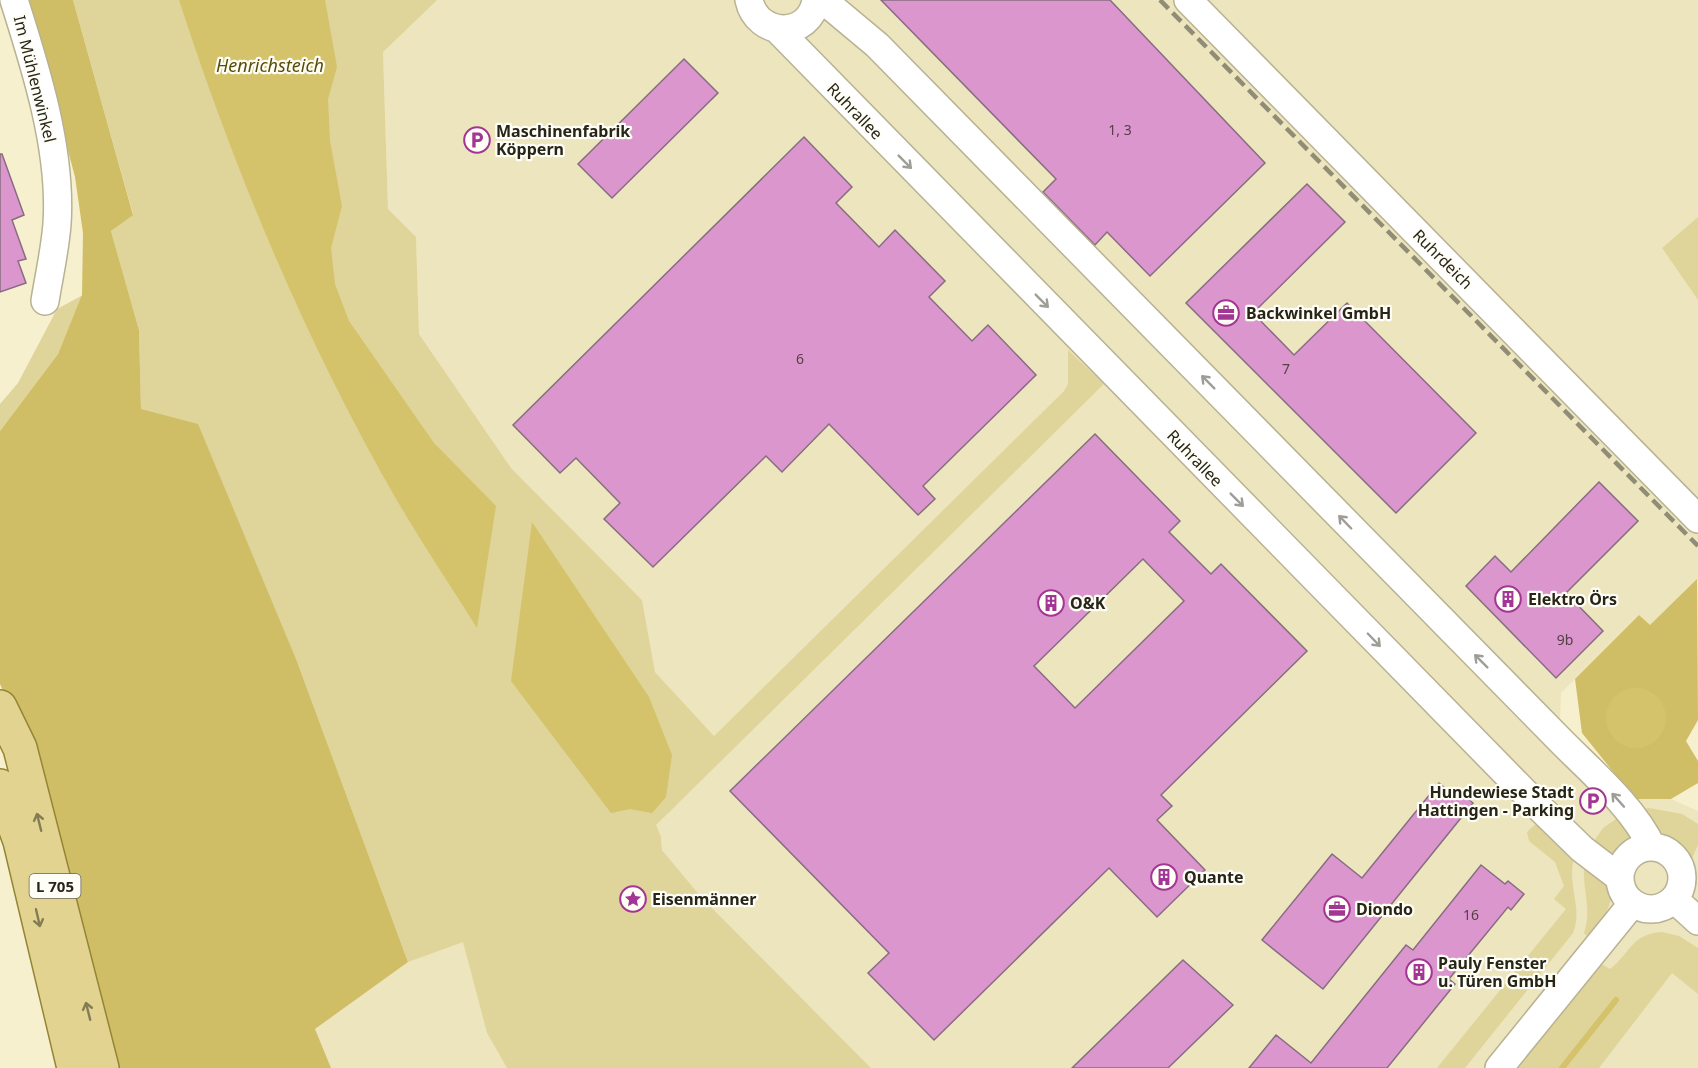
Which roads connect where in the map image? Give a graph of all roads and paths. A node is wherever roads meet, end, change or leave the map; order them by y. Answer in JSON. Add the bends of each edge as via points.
{"nodes":[{"id":1,"x":14,"y":0,"type":"edge"},
{"id":2,"x":749,"y":0,"type":"edge"},
{"id":3,"x":816,"y":0,"type":"edge"},
{"id":4,"x":823,"y":0,"type":"edge"},
{"id":5,"x":1188,"y":0,"type":"edge"},
{"id":6,"x":777,"y":29,"type":"junction"},
{"id":7,"x":45,"y":301,"type":"dead end"},
{"id":8,"x":1698,"y":519,"type":"edge"},
{"id":9,"x":0,"y":707,"type":"edge"},
{"id":10,"x":0,"y":786,"type":"edge"},
{"id":11,"x":1652,"y":847,"type":"junction"},
{"id":12,"x":1620,"y":878,"type":"junction"},
{"id":13,"x":1675,"y":900,"type":"junction"},
{"id":14,"x":1632,"y":904,"type":"junction"},
{"id":15,"x":1698,"y":921,"type":"edge"},
{"id":16,"x":74,"y":1068,"type":"edge"},
{"id":17,"x":102,"y":1068,"type":"edge"},
{"id":18,"x":1499,"y":1068,"type":"edge"}],
"edges":[{"from":1,"to":7,"type":"street","name":"Im Mühlenwinkel","via":[[52,142],[57,223]]},
{"from":2,"to":6,"type":"street","name":"Ruhrallee","via":[[755,15],[766,26]]},
{"from":3,"to":6,"type":"street","via":[[807,20],[789,30]]},
{"from":11,"to":4,"type":"street","one_way":true,"via":[[1624,808],[1558,738],[877,45]]},
{"from":5,"to":8,"type":"street","name":"Ruhrdeich"},
{"from":6,"to":12,"type":"street","name":"Ruhrallee","one_way":true,"via":[[1524,793],[1582,849]]},
{"from":17,"to":9,"type":"main road","number":"L 705","one_way":true,"via":[[20,748]]},
{"from":10,"to":16,"type":"main road","number":"L 705","one_way":true,"via":[[20,841]]},
{"from":11,"to":12,"type":"street","via":[[1632,854],[1621,869]]},
{"from":11,"to":13,"type":"street","via":[[1675,857],[1681,868],[1683,879]]},
{"from":12,"to":14,"type":"street","name":"Ruhrallee","via":[[1622,891]]},
{"from":13,"to":14,"type":"street","via":[[1655,910]]},
{"from":13,"to":15,"type":"street"},
{"from":14,"to":18,"type":"street"}]}
